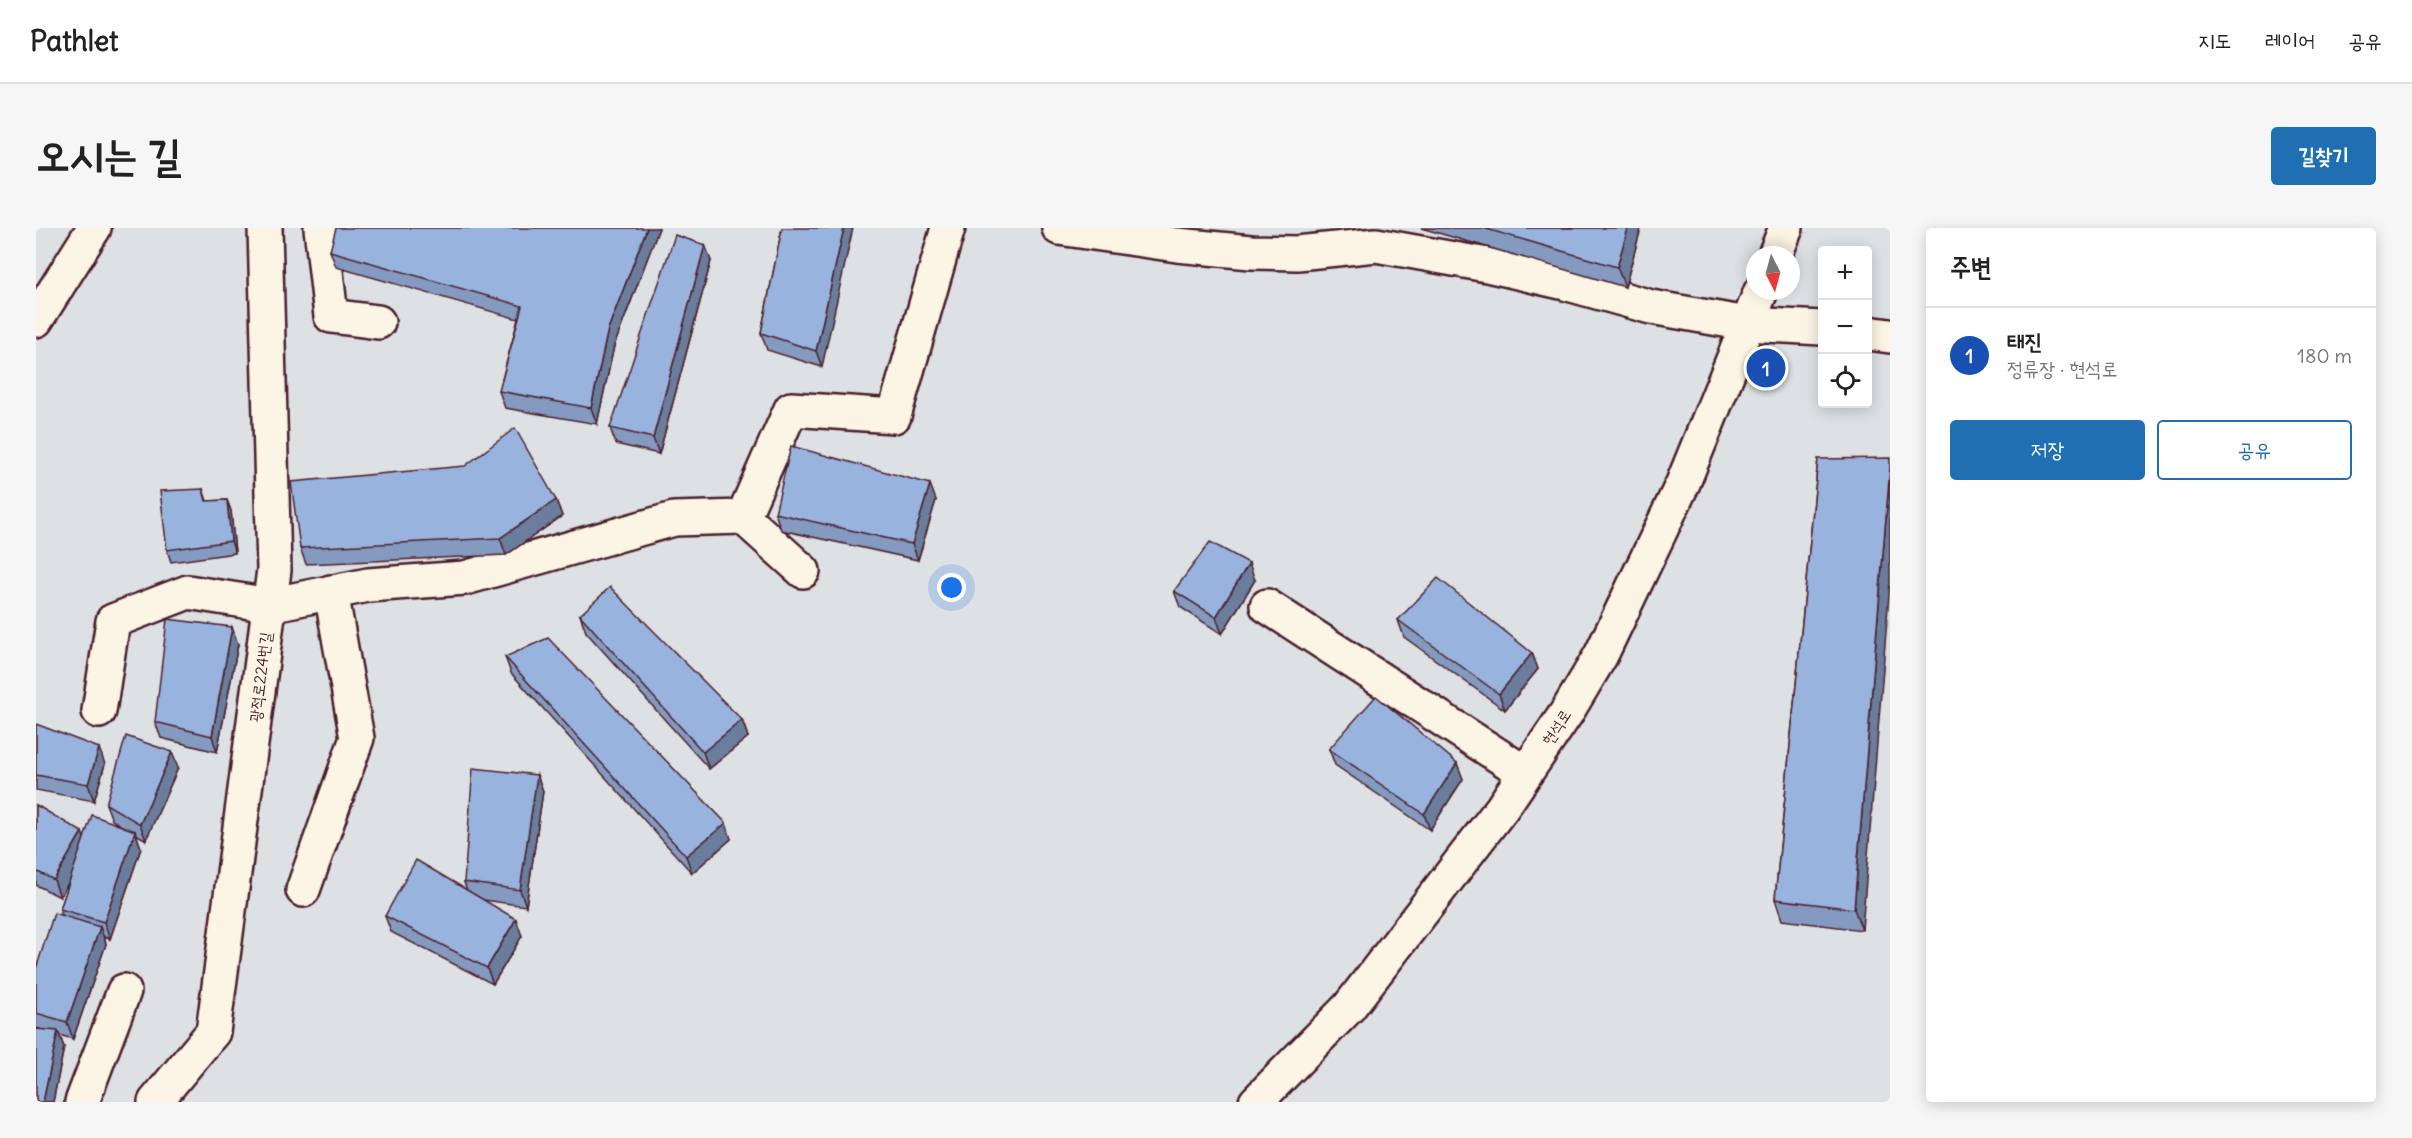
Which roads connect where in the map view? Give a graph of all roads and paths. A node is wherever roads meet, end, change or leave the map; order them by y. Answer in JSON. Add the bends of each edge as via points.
{"nodes":[{"id":1,"x":94,"y":228,"type":"edge"},
{"id":2,"x":265,"y":228,"type":"edge"},
{"id":3,"x":321,"y":228,"type":"edge"},
{"id":4,"x":948,"y":228,"type":"edge"},
{"id":5,"x":1059,"y":228,"type":"edge"},
{"id":6,"x":1786,"y":228,"type":"edge"},
{"id":7,"x":1779,"y":246,"type":"edge"},
{"id":8,"x":1757,"y":300,"type":"edge"},
{"id":9,"x":36,"y":320,"type":"edge"},
{"id":10,"x":378,"y":322,"type":"dead end"},
{"id":11,"x":1747,"y":324,"type":"junction"},
{"id":12,"x":1818,"y":328,"type":"edge"},
{"id":13,"x":1872,"y":334,"type":"edge"},
{"id":14,"x":1890,"y":336,"type":"edge"},
{"id":15,"x":743,"y":517,"type":"junction"},
{"id":16,"x":803,"y":570,"type":"dead end"},
{"id":17,"x":331,"y":592,"type":"junction"},
{"id":18,"x":269,"y":604,"type":"junction"},
{"id":19,"x":1267,"y":606,"type":"dead end"},
{"id":20,"x":99,"y":711,"type":"dead end"},
{"id":21,"x":1525,"y":773,"type":"junction"},
{"id":22,"x":303,"y":890,"type":"dead end"},
{"id":23,"x":124,"y":991,"type":"dead end"},
{"id":24,"x":82,"y":1102,"type":"edge"},
{"id":25,"x":155,"y":1102,"type":"edge"},
{"id":26,"x":1256,"y":1102,"type":"edge"}],
"edges":[{"from":1,"to":9,"type":"street"},
{"from":2,"to":18,"type":"street","name":"광적로224번길","via":[[273,570]]},
{"from":3,"to":10,"type":"street","via":[[331,316]]},
{"from":4,"to":15,"type":"street","via":[[894,416],[791,409]]},
{"from":5,"to":11,"type":"street","via":[[1251,252],[1376,245],[1487,265],[1651,307]]},
{"from":6,"to":7,"type":"street"},
{"from":8,"to":11,"type":"street","name":"현석로"},
{"from":11,"to":12,"type":"street"},
{"from":11,"to":21,"type":"street","name":"현석로","via":[[1683,483],[1637,583],[1601,655]]},
{"from":13,"to":14,"type":"street"},
{"from":15,"to":16,"type":"street"},
{"from":15,"to":17,"type":"street","via":[[674,519],[465,578],[368,585]]},
{"from":17,"to":18,"type":"street"},
{"from":17,"to":22,"type":"street","via":[[357,738]]},
{"from":18,"to":20,"type":"street","via":[[188,592],[113,621]]},
{"from":18,"to":25,"type":"street","name":"광적로224번길","via":[[213,1032]]},
{"from":19,"to":21,"type":"street"},
{"from":21,"to":26,"type":"street","name":"현석로","via":[[1349,1007]]},
{"from":23,"to":24,"type":"street"}]}
